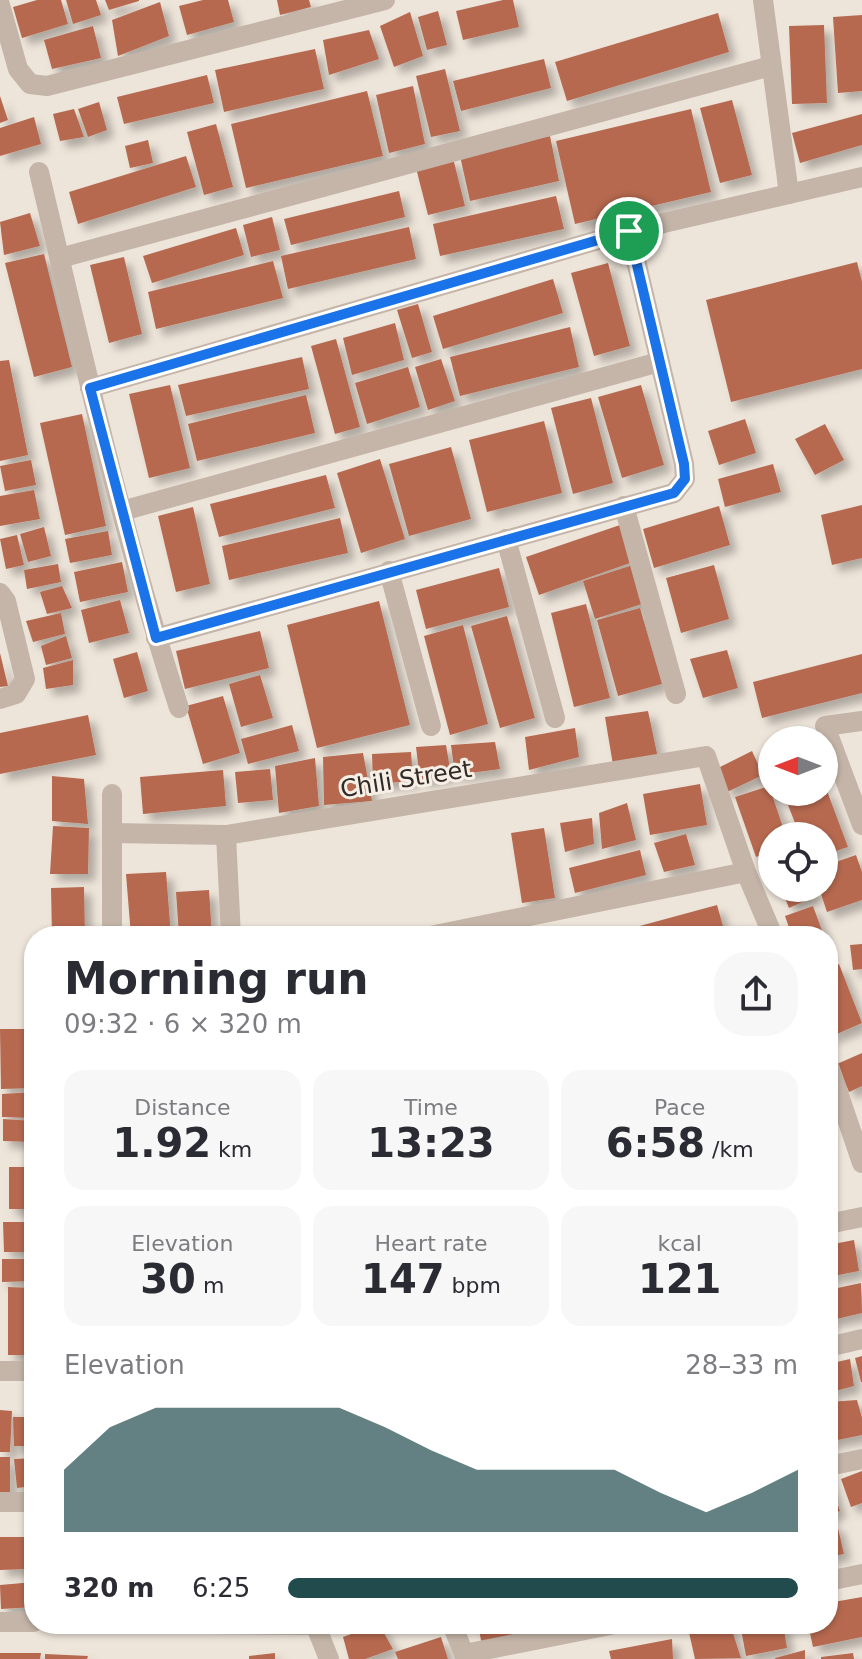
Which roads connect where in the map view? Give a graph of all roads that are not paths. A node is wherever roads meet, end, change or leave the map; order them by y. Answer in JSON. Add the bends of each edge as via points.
{"nodes":[{"id":1,"x":385,"y":0,"type":"edge"},
{"id":2,"x":763,"y":0,"type":"edge"},
{"id":3,"x":0,"y":5,"type":"edge"},
{"id":4,"x":771,"y":66,"type":"junction"},
{"id":5,"x":39,"y":172,"type":"dead end"},
{"id":6,"x":862,"y":177,"type":"edge"},
{"id":7,"x":789,"y":194,"type":"junction"},
{"id":8,"x":629,"y":231,"type":"junction"},
{"id":9,"x":60,"y":258,"type":"junction"},
{"id":10,"x":659,"y":362,"type":"junction"},
{"id":11,"x":90,"y":388,"type":"junction"},
{"id":12,"x":624,"y":506,"type":"junction"},
{"id":13,"x":122,"y":511,"type":"junction"},
{"id":14,"x":506,"y":539,"type":"junction"},
{"id":15,"x":389,"y":571,"type":"junction"},
{"id":16,"x":0,"y":593,"type":"edge"},
{"id":17,"x":156,"y":638,"type":"junction"},
{"id":18,"x":676,"y":694,"type":"dead end"},
{"id":19,"x":0,"y":699,"type":"edge"},
{"id":20,"x":179,"y":708,"type":"dead end"},
{"id":21,"x":555,"y":718,"type":"dead end"},
{"id":22,"x":862,"y":721,"type":"edge"},
{"id":23,"x":431,"y":726,"type":"dead end"},
{"id":24,"x":112,"y":794,"type":"dead end"},
{"id":25,"x":862,"y":825,"type":"edge"},
{"id":26,"x":112,"y":833,"type":"junction"},
{"id":27,"x":226,"y":835,"type":"junction"},
{"id":28,"x":746,"y":872,"type":"junction"},
{"id":29,"x":112,"y":926,"type":"edge"},
{"id":30,"x":231,"y":926,"type":"edge"},
{"id":31,"x":479,"y":926,"type":"edge"},
{"id":32,"x":769,"y":926,"type":"edge"},
{"id":33,"x":838,"y":1111,"type":"edge"},
{"id":34,"x":862,"y":1163,"type":"edge"},
{"id":35,"x":862,"y":1217,"type":"edge"},
{"id":36,"x":838,"y":1222,"type":"edge"},
{"id":37,"x":862,"y":1339,"type":"edge"},
{"id":38,"x":838,"y":1345,"type":"edge"},
{"id":39,"x":0,"y":1371,"type":"edge"},
{"id":40,"x":24,"y":1371,"type":"edge"},
{"id":41,"x":862,"y":1459,"type":"edge"},
{"id":42,"x":838,"y":1464,"type":"edge"},
{"id":43,"x":0,"y":1502,"type":"edge"},
{"id":44,"x":24,"y":1502,"type":"edge"},
{"id":45,"x":862,"y":1574,"type":"edge"},
{"id":46,"x":838,"y":1579,"type":"edge"},
{"id":47,"x":0,"y":1622,"type":"edge"},
{"id":48,"x":24,"y":1622,"type":"edge"},
{"id":49,"x":320,"y":1634,"type":"edge"},
{"id":50,"x":456,"y":1634,"type":"edge"},
{"id":51,"x":570,"y":1634,"type":"edge"},
{"id":52,"x":465,"y":1657,"type":"edge"},
{"id":53,"x":329,"y":1659,"type":"edge"}],
"edges":[{"from":1,"to":3,"type":"street","via":[[47,86],[30,84],[18,69]]},
{"from":2,"to":4,"type":"street"},
{"from":4,"to":7,"type":"street"},
{"from":4,"to":9,"type":"street"},
{"from":5,"to":9,"type":"street"},
{"from":6,"to":7,"type":"street"},
{"from":7,"to":8,"type":"street"},
{"from":8,"to":10,"type":"street"},
{"from":8,"to":11,"type":"street"},
{"from":9,"to":11,"type":"street"},
{"from":10,"to":12,"type":"street","via":[[685,479],[674,493]]},
{"from":10,"to":13,"type":"street"},
{"from":11,"to":13,"type":"street"},
{"from":12,"to":14,"type":"street"},
{"from":12,"to":18,"type":"street"},
{"from":13,"to":17,"type":"street"},
{"from":14,"to":15,"type":"street"},
{"from":14,"to":21,"type":"street"},
{"from":15,"to":17,"type":"street"},
{"from":15,"to":23,"type":"street"},
{"from":16,"to":19,"type":"street","via":[[25,679],[16,694]]},
{"from":17,"to":20,"type":"street"},
{"from":22,"to":25,"type":"street","via":[[825,726]]},
{"from":24,"to":26,"type":"street"},
{"from":26,"to":27,"type":"street","name":"Chili Street"},
{"from":26,"to":29,"type":"street"},
{"from":27,"to":28,"type":"street","name":"Chili Street","via":[[706,756]]},
{"from":27,"to":30,"type":"street"},
{"from":28,"to":31,"type":"street"},
{"from":28,"to":32,"type":"street"},
{"from":33,"to":34,"type":"street"},
{"from":35,"to":36,"type":"street"},
{"from":37,"to":38,"type":"street"},
{"from":39,"to":40,"type":"street"},
{"from":41,"to":42,"type":"street"},
{"from":43,"to":44,"type":"street"},
{"from":45,"to":46,"type":"street"},
{"from":47,"to":48,"type":"street"},
{"from":49,"to":53,"type":"street"},
{"from":50,"to":52,"type":"street"},
{"from":51,"to":52,"type":"street"}]}
